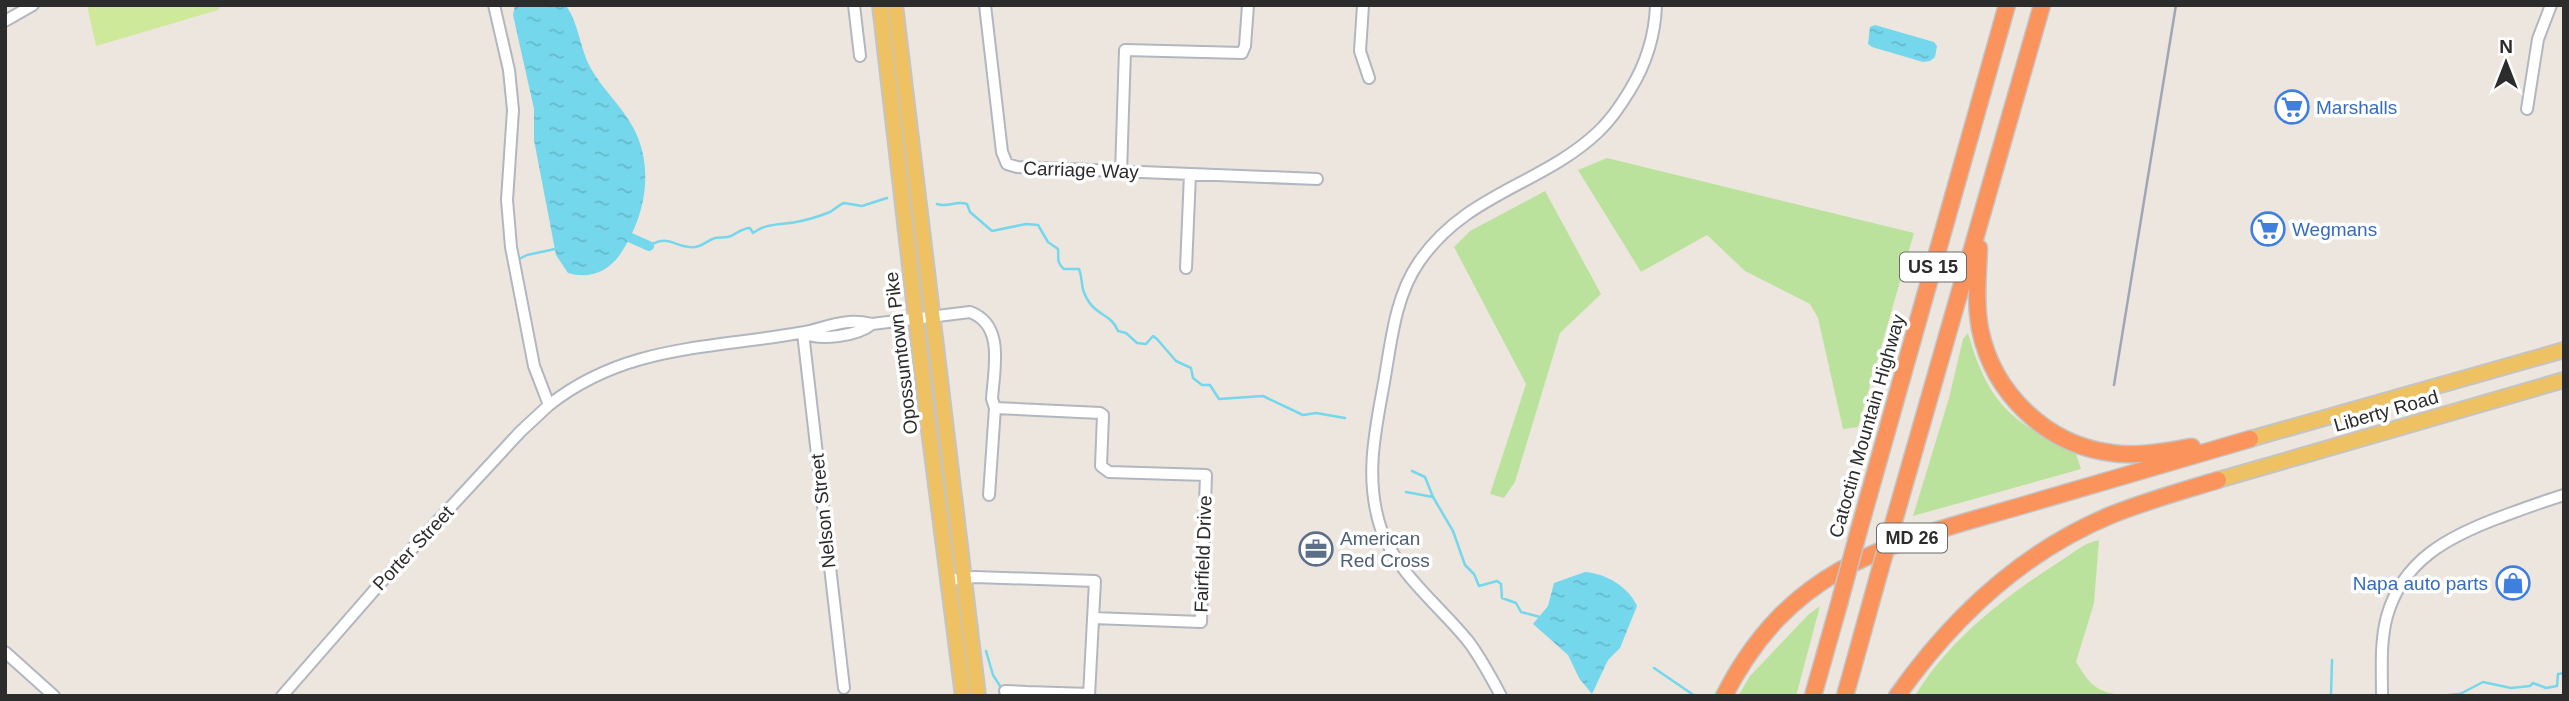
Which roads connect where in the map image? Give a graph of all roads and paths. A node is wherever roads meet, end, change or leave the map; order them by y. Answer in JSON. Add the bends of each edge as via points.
{"nodes":[{"id":1,"x":33,"y":5,"type":"edge"},
{"id":2,"x":494,"y":5,"type":"edge"},
{"id":3,"x":854,"y":5,"type":"edge"},
{"id":4,"x":880,"y":5,"type":"edge"},
{"id":5,"x":895,"y":5,"type":"edge"},
{"id":6,"x":985,"y":5,"type":"edge"},
{"id":7,"x":1248,"y":5,"type":"edge"},
{"id":8,"x":1363,"y":5,"type":"edge"},
{"id":9,"x":1656,"y":5,"type":"edge"},
{"id":10,"x":2007,"y":5,"type":"edge"},
{"id":11,"x":2042,"y":5,"type":"edge"},
{"id":12,"x":2551,"y":5,"type":"edge"},
{"id":13,"x":5,"y":21,"type":"edge"},
{"id":14,"x":860,"y":56,"type":"dead end"},
{"id":15,"x":1369,"y":78,"type":"dead end"},
{"id":16,"x":2526,"y":109,"type":"dead end"},
{"id":17,"x":1121,"y":172,"type":"junction"},
{"id":18,"x":1190,"y":174,"type":"junction"},
{"id":19,"x":1318,"y":178,"type":"dead end"},
{"id":20,"x":1981,"y":220,"type":"junction"},
{"id":21,"x":1186,"y":268,"type":"dead end"},
{"id":22,"x":931,"y":315,"type":"junction"},
{"id":23,"x":915,"y":317,"type":"junction"},
{"id":24,"x":803,"y":333,"type":"junction"},
{"id":25,"x":2564,"y":350,"type":"edge"},
{"id":26,"x":2564,"y":380,"type":"edge"},
{"id":27,"x":549,"y":405,"type":"junction"},
{"id":28,"x":995,"y":408,"type":"junction"},
{"id":29,"x":2250,"y":439,"type":"junction"},
{"id":30,"x":2218,"y":480,"type":"joint"},
{"id":31,"x":989,"y":495,"type":"dead end"},
{"id":32,"x":2564,"y":495,"type":"edge"},
{"id":33,"x":956,"y":579,"type":"junction"},
{"id":34,"x":1093,"y":618,"type":"junction"},
{"id":35,"x":5,"y":652,"type":"edge"},
{"id":36,"x":844,"y":688,"type":"dead end"},
{"id":37,"x":1005,"y":691,"type":"dead end"},
{"id":38,"x":1027,"y":694,"type":"edge"},
{"id":39,"x":1089,"y":695,"type":"edge"},
{"id":40,"x":54,"y":696,"type":"edge"},
{"id":41,"x":282,"y":696,"type":"edge"},
{"id":42,"x":963,"y":696,"type":"edge"},
{"id":43,"x":978,"y":696,"type":"edge"},
{"id":44,"x":1500,"y":696,"type":"edge"},
{"id":45,"x":1724,"y":696,"type":"edge"},
{"id":46,"x":1813,"y":696,"type":"edge"},
{"id":47,"x":1845,"y":696,"type":"edge"},
{"id":48,"x":1897,"y":696,"type":"edge"},
{"id":49,"x":2382,"y":696,"type":"edge"}],
"edges":[{"from":1,"to":13,"type":"street"},
{"from":2,"to":27,"type":"street","via":[[513,110],[507,200],[511,247],[534,366]]},
{"from":3,"to":14,"type":"street"},
{"from":4,"to":23,"type":"main road","name":"Opossumtown Pike"},
{"from":5,"to":22,"type":"main road","name":"Opossumtown Pike"},
{"from":6,"to":17,"type":"street","name":"Carriage Way","via":[[1004,160],[1017,167]]},
{"from":7,"to":17,"type":"street","via":[[1242,53],[1125,50]]},
{"from":8,"to":15,"type":"street","via":[[1360,51]]},
{"from":9,"to":44,"type":"street","via":[[1643,67],[1606,123],[1568,154],[1447,228],[1413,271],[1398,307],[1372,449],[1377,513],[1399,563],[1468,642]]},
{"from":10,"to":46,"type":"highway","name":"Catoctin Mountain Highway","number":"US 15","bridge":true},
{"from":11,"to":20,"type":"highway","number":"US 15"},
{"from":12,"to":16,"type":"street","via":[[2538,39]]},
{"from":17,"to":18,"type":"street","name":"Carriage Way"},
{"from":18,"to":19,"type":"street","name":"Carriage Way"},
{"from":18,"to":21,"type":"street"},
{"from":20,"to":29,"type":"highway","via":[[1977,288],[1982,337],[2001,381],[2036,421],[2065,440],[2114,454]]},
{"from":20,"to":47,"type":"highway","number":"US 15","bridge":true},
{"from":22,"to":23,"type":"street"},
{"from":22,"to":28,"type":"street","via":[[970,312],[989,325]]},
{"from":22,"to":33,"type":"main road","name":"Opossumtown Pike"},
{"from":23,"to":24,"type":"street","name":"Porter Street","via":[[837,335]]},
{"from":23,"to":33,"type":"main road","name":"Opossumtown Pike"},
{"from":24,"to":27,"type":"street","name":"Porter Street","via":[[648,355],[583,382]]},
{"from":24,"to":36,"type":"street","name":"Nelson Street"},
{"from":25,"to":29,"type":"main road","name":"Liberty Road","number":"MD 26"},
{"from":26,"to":30,"type":"main road","name":"Liberty Road"},
{"from":27,"to":41,"type":"street","name":"Porter Street","via":[[385,578]]},
{"from":28,"to":31,"type":"street"},
{"from":28,"to":34,"type":"street","name":"Fairfield Drive","via":[[1100,413],[1101,466],[1109,472],[1206,475],[1201,622]]},
{"from":29,"to":45,"type":"highway","number":"MD 26","via":[[1942,529],[1863,557],[1824,579],[1774,623]]},
{"from":30,"to":48,"type":"highway","via":[[2110,516],[2039,554],[1970,609],[1933,647]]},
{"from":32,"to":49,"type":"street","via":[[2450,538],[2416,563],[2387,616]]},
{"from":33,"to":34,"type":"street","via":[[1095,581]]},
{"from":33,"to":42,"type":"main road","name":"Opossumtown Pike"},
{"from":33,"to":43,"type":"main road","name":"Opossumtown Pike"},
{"from":34,"to":39,"type":"street"},
{"from":35,"to":40,"type":"street"},
{"from":37,"to":38,"type":"street"},
{"from":38,"to":39,"type":"street"}]}
